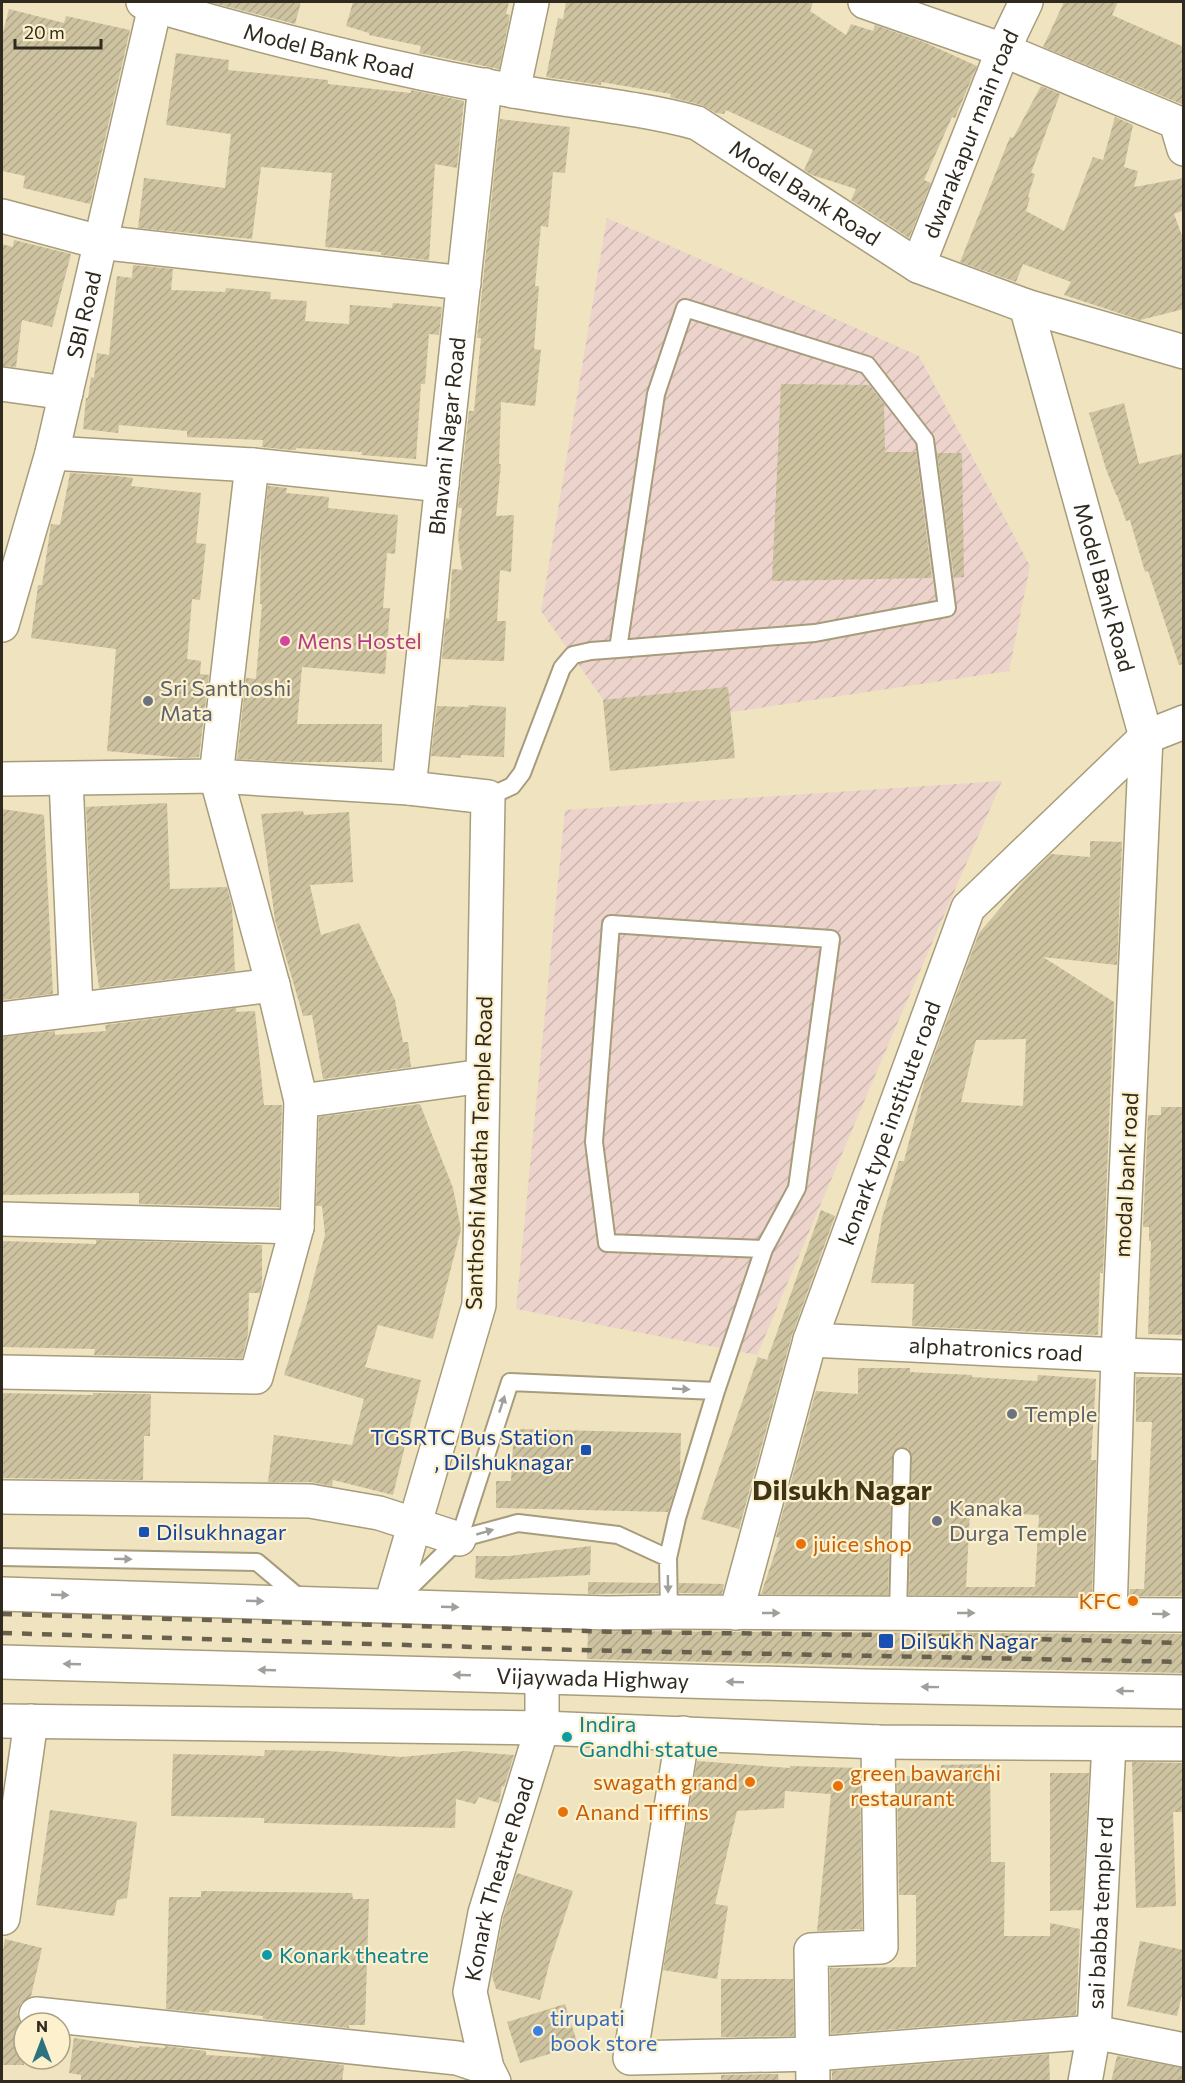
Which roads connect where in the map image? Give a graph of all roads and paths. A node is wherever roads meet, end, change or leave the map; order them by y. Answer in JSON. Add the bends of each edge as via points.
{"nodes":[{"id":1,"x":532,"y":2,"type":"edge"},
{"id":2,"x":865,"y":2,"type":"edge"},
{"id":3,"x":1026,"y":2,"type":"edge"},
{"id":4,"x":151,"y":3,"type":"edge"},
{"id":5,"x":1003,"y":50,"type":"junction"},
{"id":6,"x":499,"y":88,"type":"junction"},
{"id":7,"x":1184,"y":149,"type":"edge"},
{"id":8,"x":2,"y":216,"type":"edge"},
{"id":9,"x":99,"y":242,"type":"junction"},
{"id":10,"x":918,"y":266,"type":"junction"},
{"id":11,"x":464,"y":283,"type":"junction"},
{"id":12,"x":1026,"y":306,"type":"junction"},
{"id":13,"x":1184,"y":352,"type":"edge"},
{"id":14,"x":2,"y":384,"type":"edge"},
{"id":15,"x":66,"y":393,"type":"junction"},
{"id":16,"x":52,"y":453,"type":"junction"},
{"id":17,"x":252,"y":465,"type":"junction"},
{"id":18,"x":442,"y":485,"type":"junction"},
{"id":19,"x":2,"y":625,"type":"edge"},
{"id":20,"x":618,"y":649,"type":"junction"},
{"id":21,"x":1184,"y":722,"type":"edge"},
{"id":22,"x":1146,"y":737,"type":"junction"},
{"id":23,"x":216,"y":776,"type":"junction"},
{"id":24,"x":2,"y":779,"type":"edge"},
{"id":25,"x":66,"y":779,"type":"junction"},
{"id":26,"x":409,"y":788,"type":"junction"},
{"id":27,"x":488,"y":797,"type":"junction"},
{"id":28,"x":273,"y":985,"type":"junction"},
{"id":29,"x":76,"y":1008,"type":"junction"},
{"id":30,"x":2,"y":1019,"type":"edge"},
{"id":31,"x":483,"y":1076,"type":"junction"},
{"id":32,"x":301,"y":1101,"type":"junction"},
{"id":33,"x":2,"y":1220,"type":"edge"},
{"id":34,"x":297,"y":1227,"type":"junction"},
{"id":35,"x":764,"y":1249,"type":"junction"},
{"id":36,"x":810,"y":1340,"type":"junction"},
{"id":37,"x":1118,"y":1355,"type":"junction"},
{"id":38,"x":1184,"y":1357,"type":"edge"},
{"id":39,"x":2,"y":1372,"type":"edge"},
{"id":40,"x":716,"y":1391,"type":"junction"},
{"id":41,"x":902,"y":1457,"type":"dead end"},
{"id":42,"x":2,"y":1497,"type":"edge"},
{"id":43,"x":415,"y":1525,"type":"junction"},
{"id":44,"x":459,"y":1539,"type":"junction"},
{"id":45,"x":2,"y":1557,"type":"edge"},
{"id":46,"x":668,"y":1558,"type":"junction"},
{"id":47,"x":2,"y":1594,"type":"edge"},
{"id":48,"x":304,"y":1603,"type":"junction"},
{"id":49,"x":392,"y":1605,"type":"junction"},
{"id":50,"x":669,"y":1612,"type":"junction"},
{"id":51,"x":736,"y":1612,"type":"junction"},
{"id":52,"x":898,"y":1613,"type":"junction"},
{"id":53,"x":1110,"y":1614,"type":"junction"},
{"id":54,"x":1184,"y":1615,"type":"edge"},
{"id":55,"x":2,"y":1662,"type":"edge"},
{"id":56,"x":542,"y":1677,"type":"junction"},
{"id":57,"x":1184,"y":1692,"type":"edge"},
{"id":58,"x":16,"y":1721,"type":"edge"},
{"id":59,"x":542,"y":1728,"type":"junction"},
{"id":60,"x":683,"y":1733,"type":"junction"},
{"id":61,"x":878,"y":1742,"type":"junction"},
{"id":62,"x":1109,"y":1744,"type":"junction"},
{"id":63,"x":1184,"y":1744,"type":"edge"},
{"id":64,"x":3,"y":1918,"type":"edge"},
{"id":65,"x":72,"y":2018,"type":"edge"},
{"id":66,"x":1094,"y":2032,"type":"junction"},
{"id":67,"x":1184,"y":2049,"type":"edge"},
{"id":68,"x":813,"y":2068,"type":"edge"},
{"id":69,"x":491,"y":2075,"type":"edge"},
{"id":70,"x":1085,"y":2082,"type":"edge"}],
"edges":[{"from":1,"to":6,"type":"main road","name":"Bhavani Nagar Road"},
{"from":2,"to":5,"type":"main road"},
{"from":3,"to":5,"type":"main road","name":"dwarakapur main road"},
{"from":4,"to":6,"type":"main road","name":"Model Bank Road","via":[[295,45]]},
{"from":4,"to":9,"type":"main road","name":"SBI Road"},
{"from":5,"to":7,"type":"main road","via":[[1176,122]]},
{"from":5,"to":10,"type":"main road","name":"dwarakapur main road"},
{"from":6,"to":10,"type":"main road","name":"Model Bank Road","via":[[697,123]]},
{"from":6,"to":11,"type":"main road","name":"Bhavani Nagar Road"},
{"from":8,"to":9,"type":"main road"},
{"from":9,"to":11,"type":"main road"},
{"from":9,"to":15,"type":"main road","name":"SBI Road"},
{"from":10,"to":12,"type":"main road","name":"Model Bank Road"},
{"from":11,"to":18,"type":"main road","name":"Bhavani Nagar Road"},
{"from":12,"to":13,"type":"main road"},
{"from":12,"to":22,"type":"main road","name":"Model Bank Road"},
{"from":14,"to":15,"type":"main road"},
{"from":15,"to":16,"type":"main road","name":"SBI Road"},
{"from":16,"to":17,"type":"main road"},
{"from":16,"to":19,"type":"main road","name":"SBI Road"},
{"from":17,"to":18,"type":"main road"},
{"from":17,"to":23,"type":"main road"},
{"from":18,"to":26,"type":"main road","name":"Bhavani Nagar Road"},
{"from":20,"to":20,"type":"lane","via":[[814,633],[947,608],[925,440],[867,365],[685,308],[656,394]]},
{"from":20,"to":27,"type":"lane","via":[[573,655],[562,668],[522,773],[512,786]]},
{"from":21,"to":22,"type":"main road","name":"konark type institute road"},
{"from":22,"to":36,"type":"main road","name":"konark type institute road","via":[[968,908]]},
{"from":22,"to":37,"type":"main road","name":"modal bank road"},
{"from":23,"to":25,"type":"main road"},
{"from":23,"to":26,"type":"main road"},
{"from":23,"to":28,"type":"main road"},
{"from":24,"to":25,"type":"main road"},
{"from":25,"to":29,"type":"main road"},
{"from":26,"to":27,"type":"main road"},
{"from":27,"to":31,"type":"main road","name":"Santhoshi Maatha Temple Road"},
{"from":28,"to":29,"type":"main road"},
{"from":28,"to":32,"type":"main road"},
{"from":29,"to":30,"type":"main road"},
{"from":31,"to":32,"type":"main road"},
{"from":31,"to":43,"type":"main road","name":"Santhoshi Maatha Temple Road","via":[[479,1305]]},
{"from":32,"to":34,"type":"main road"},
{"from":33,"to":34,"type":"main road"},
{"from":34,"to":39,"type":"main road","via":[[256,1377]]},
{"from":35,"to":35,"type":"lane","via":[[607,1243],[594,1142],[611,924],[831,939],[797,1188]]},
{"from":35,"to":40,"type":"lane"},
{"from":36,"to":37,"type":"main road","name":"alphatronics road"},
{"from":36,"to":51,"type":"main road","name":"konark type institute road"},
{"from":37,"to":38,"type":"main road","name":"alphatronics road"},
{"from":37,"to":53,"type":"main road","name":"modal bank road"},
{"from":44,"to":40,"type":"lane","one_way":true,"via":[[510,1382]]},
{"from":40,"to":46,"type":"lane"},
{"from":41,"to":52,"type":"lane"},
{"from":42,"to":43,"type":"main road","via":[[310,1501],[379,1513]]},
{"from":43,"to":44,"type":"main road"},
{"from":43,"to":49,"type":"main road","name":"Santhoshi Maatha Temple Road"},
{"from":44,"to":46,"type":"lane","one_way":true,"via":[[518,1523],[618,1535]]},
{"from":44,"to":49,"type":"lane"},
{"from":45,"to":48,"type":"lane","one_way":true,"via":[[257,1562]]},
{"from":46,"to":50,"type":"lane","one_way":true},
{"from":47,"to":48,"type":"main road","one_way":true},
{"from":48,"to":49,"type":"main road"},
{"from":49,"to":50,"type":"main road","one_way":true},
{"from":50,"to":51,"type":"main road"},
{"from":51,"to":52,"type":"main road","one_way":true},
{"from":52,"to":53,"type":"main road","one_way":true},
{"from":53,"to":54,"type":"main road","one_way":true},
{"from":56,"to":55,"type":"main road","name":"Vijaywada Highway","one_way":true},
{"from":57,"to":56,"type":"main road","name":"Vijaywada Highway","one_way":true},
{"from":56,"to":59,"type":"main road","name":"Konark Theatre Road"},
{"from":58,"to":59,"type":"main road"},
{"from":58,"to":64,"type":"main road"},
{"from":59,"to":60,"type":"main road"},
{"from":59,"to":69,"type":"main road","name":"Konark Theatre Road","via":[[484,1913],[470,1992]]},
{"from":60,"to":61,"type":"main road"},
{"from":60,"to":68,"type":"main road","via":[[630,2058]]},
{"from":61,"to":62,"type":"main road"},
{"from":61,"to":68,"type":"main road","via":[[881,1947],[811,1950]]},
{"from":62,"to":63,"type":"main road"},
{"from":62,"to":66,"type":"main road","name":"sai babba temple rd"},
{"from":65,"to":69,"type":"main road","via":[[457,2058]]},
{"from":66,"to":67,"type":"main road"},
{"from":66,"to":68,"type":"main road"},
{"from":66,"to":70,"type":"main road","name":"sai babba temple rd"}]}
